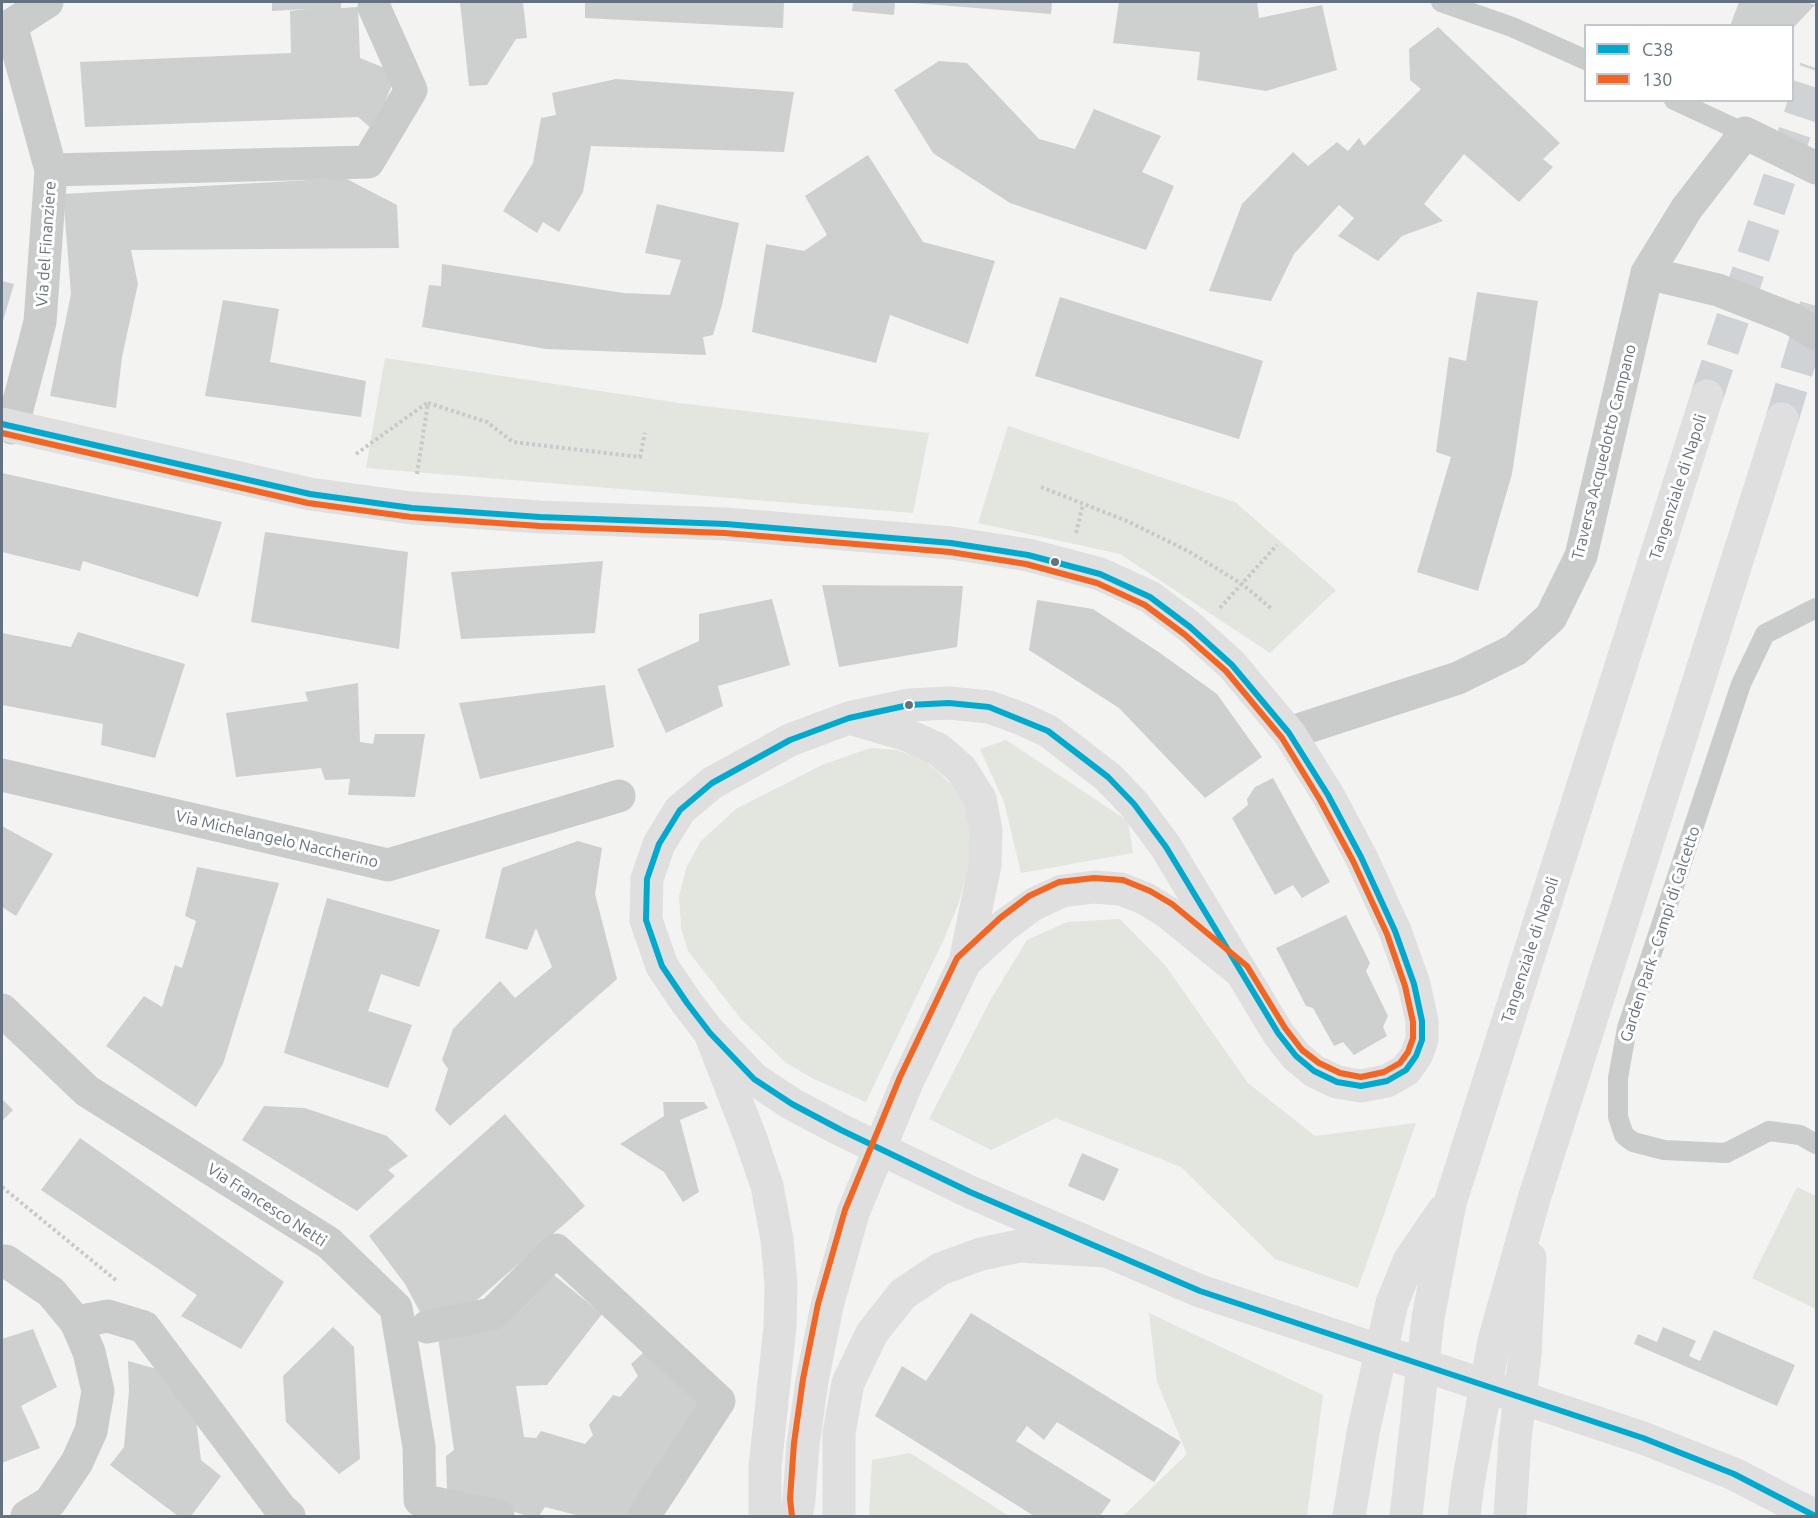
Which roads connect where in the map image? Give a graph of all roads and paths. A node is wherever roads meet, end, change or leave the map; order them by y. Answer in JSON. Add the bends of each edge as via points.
{"nodes":[{"id":1,"x":47,"y":2,"type":"edge"},
{"id":2,"x":1440,"y":2,"type":"edge"},
{"id":3,"x":374,"y":7,"type":"dead end"},
{"id":4,"x":6,"y":28,"type":"edge"},
{"id":5,"x":1584,"y":59,"type":"edge"},
{"id":6,"x":1678,"y":102,"type":"edge"},
{"id":7,"x":1745,"y":133,"type":"junction"},
{"id":8,"x":1816,"y":168,"type":"edge"},
{"id":9,"x":51,"y":170,"type":"junction"},
{"id":10,"x":1647,"y":273,"type":"junction"},
{"id":11,"x":1816,"y":334,"type":"edge"},
{"id":12,"x":1707,"y":396,"type":"tunnel mouth"},
{"id":13,"x":428,"y":403,"type":"junction"},
{"id":14,"x":1782,"y":419,"type":"tunnel mouth"},
{"id":15,"x":7,"y":426,"type":"edge"},
{"id":16,"x":645,"y":433,"type":"dead end"},
{"id":17,"x":357,"y":454,"type":"dead end"},
{"id":18,"x":1041,"y":487,"type":"dead end"},
{"id":19,"x":1083,"y":504,"type":"junction"},
{"id":20,"x":412,"y":508,"type":"junction"},
{"id":21,"x":1075,"y":537,"type":"dead end"},
{"id":22,"x":1277,"y":545,"type":"dead end"},
{"id":23,"x":1242,"y":584,"type":"junction"},
{"id":24,"x":1816,"y":608,"type":"edge"},
{"id":25,"x":1220,"y":609,"type":"dead end"},
{"id":26,"x":1272,"y":609,"type":"dead end"},
{"id":27,"x":849,"y":718,"type":"junction"},
{"id":28,"x":1289,"y":733,"type":"junction"},
{"id":29,"x":2,"y":775,"type":"edge"},
{"id":30,"x":619,"y":796,"type":"dead end"},
{"id":31,"x":965,"y":962,"type":"junction"},
{"id":32,"x":1241,"y":972,"type":"junction"},
{"id":33,"x":2,"y":1010,"type":"edge"},
{"id":34,"x":710,"y":1033,"type":"junction"},
{"id":35,"x":1816,"y":1144,"type":"edge"},
{"id":36,"x":1534,"y":1198,"type":"junction"},
{"id":37,"x":1450,"y":1203,"type":"junction"},
{"id":38,"x":1106,"y":1251,"type":"junction"},
{"id":39,"x":2,"y":1261,"type":"edge"},
{"id":40,"x":76,"y":1322,"type":"junction"},
{"id":41,"x":427,"y":1327,"type":"dead end"},
{"id":42,"x":799,"y":1511,"type":"edge"},
{"id":43,"x":27,"y":1516,"type":"edge"},
{"id":44,"x":289,"y":1516,"type":"edge"},
{"id":45,"x":498,"y":1516,"type":"edge"},
{"id":46,"x":644,"y":1516,"type":"edge"},
{"id":47,"x":765,"y":1516,"type":"edge"},
{"id":48,"x":839,"y":1516,"type":"edge"},
{"id":49,"x":1350,"y":1516,"type":"edge"},
{"id":50,"x":1406,"y":1516,"type":"edge"},
{"id":51,"x":1464,"y":1516,"type":"edge"},
{"id":52,"x":1510,"y":1516,"type":"edge"},
{"id":53,"x":1815,"y":1516,"type":"edge"}],
"edges":[{"from":1,"to":4,"type":"street"},
{"from":2,"to":5,"type":"lane","via":[[1512,27]]},
{"from":3,"to":9,"type":"street","via":[[411,90],[368,162]]},
{"from":4,"to":9,"type":"street","name":"Via del Finanziere"},
{"from":6,"to":7,"type":"lane"},
{"from":7,"to":8,"type":"street"},
{"from":7,"to":10,"type":"street","name":"Traversa Acquedotto Campano","via":[[1687,208]]},
{"from":9,"to":15,"type":"street","name":"Via del Finanziere","via":[[40,322]]},
{"from":10,"to":11,"type":"street","via":[[1718,290],[1792,319]]},
{"from":10,"to":28,"type":"street","name":"Traversa Acquedotto Campano","via":[[1581,556],[1551,617],[1515,650],[1458,678]]},
{"from":12,"to":37,"type":"main road","name":"Tangenziale di Napoli"},
{"from":13,"to":16,"type":"path","via":[[487,422],[513,442],[640,457]]},
{"from":13,"to":17,"type":"path"},
{"from":13,"to":20,"type":"path"},
{"from":14,"to":36,"type":"main road"},
{"from":15,"to":20,"type":"main road","via":[[310,494]]},
{"from":18,"to":19,"type":"path"},
{"from":19,"to":21,"type":"path"},
{"from":19,"to":23,"type":"path","via":[[1188,551]]},
{"from":20,"to":28,"type":"main road","via":[[726,524],[951,543],[1028,555],[1100,573],[1150,597],[1190,627],[1232,665]]},
{"from":22,"to":23,"type":"path"},
{"from":23,"to":25,"type":"path"},
{"from":23,"to":26,"type":"path"},
{"from":24,"to":35,"type":"lane","name":"Garden Park - Campi di Calcetto","via":[[1765,634],[1741,684],[1627,1028],[1618,1078],[1618,1117],[1624,1135],[1633,1142],[1664,1150],[1726,1153],[1769,1131],[1800,1135]]},
{"from":27,"to":31,"type":"main road","via":[[908,735],[938,749],[961,769],[980,799],[986,830],[985,865]]},
{"from":27,"to":32,"type":"main road","via":[[909,705],[949,703],[989,707],[1048,731],[1108,777],[1134,804],[1172,857]]},
{"from":27,"to":34,"type":"main road","via":[[790,740],[712,783],[680,810],[659,844],[647,879],[646,920],[662,966]]},
{"from":28,"to":32,"type":"main road","via":[[1329,795],[1395,931],[1414,984],[1422,1022],[1422,1040],[1416,1056],[1406,1070],[1387,1081],[1361,1086],[1337,1082],[1314,1071],[1278,1033]]},
{"from":29,"to":30,"type":"street","name":"Via Michelangelo Naccherino","via":[[388,865]]},
{"from":31,"to":32,"type":"main road","via":[[1034,904],[1062,891],[1094,887],[1121,889],[1146,899]]},
{"from":31,"to":42,"type":"main road","via":[[908,1080],[853,1213],[827,1306],[812,1381]]},
{"from":33,"to":45,"type":"street","name":"Via Francesco Netti","via":[[87,1091],[328,1243],[396,1308],[419,1447],[420,1500]]},
{"from":34,"to":38,"type":"main road","via":[[754,1079],[792,1104],[970,1192]]},
{"from":34,"to":47,"type":"main road","via":[[767,1186],[777,1239],[780,1327],[765,1467]]},
{"from":36,"to":51,"type":"main road","via":[[1494,1341]]},
{"from":36,"to":52,"type":"main road"},
{"from":37,"to":49,"type":"main road","via":[[1409,1261],[1392,1303],[1363,1433]]},
{"from":37,"to":50,"type":"main road","name":"Tangenziale di Napoli","via":[[1428,1318]]},
{"from":38,"to":48,"type":"main road","via":[[1019,1246],[981,1254],[940,1269],[903,1294],[872,1333],[848,1383],[839,1433]]},
{"from":38,"to":53,"type":"main road","via":[[1200,1291],[1643,1438],[1734,1474]]},
{"from":39,"to":40,"type":"street","via":[[51,1292]]},
{"from":40,"to":43,"type":"street","via":[[89,1352],[98,1391],[90,1431],[77,1462],[50,1502]]},
{"from":40,"to":44,"type":"street","via":[[108,1316],[144,1327]]},
{"from":41,"to":46,"type":"street","via":[[492,1314],[556,1250],[719,1401]]}]}
